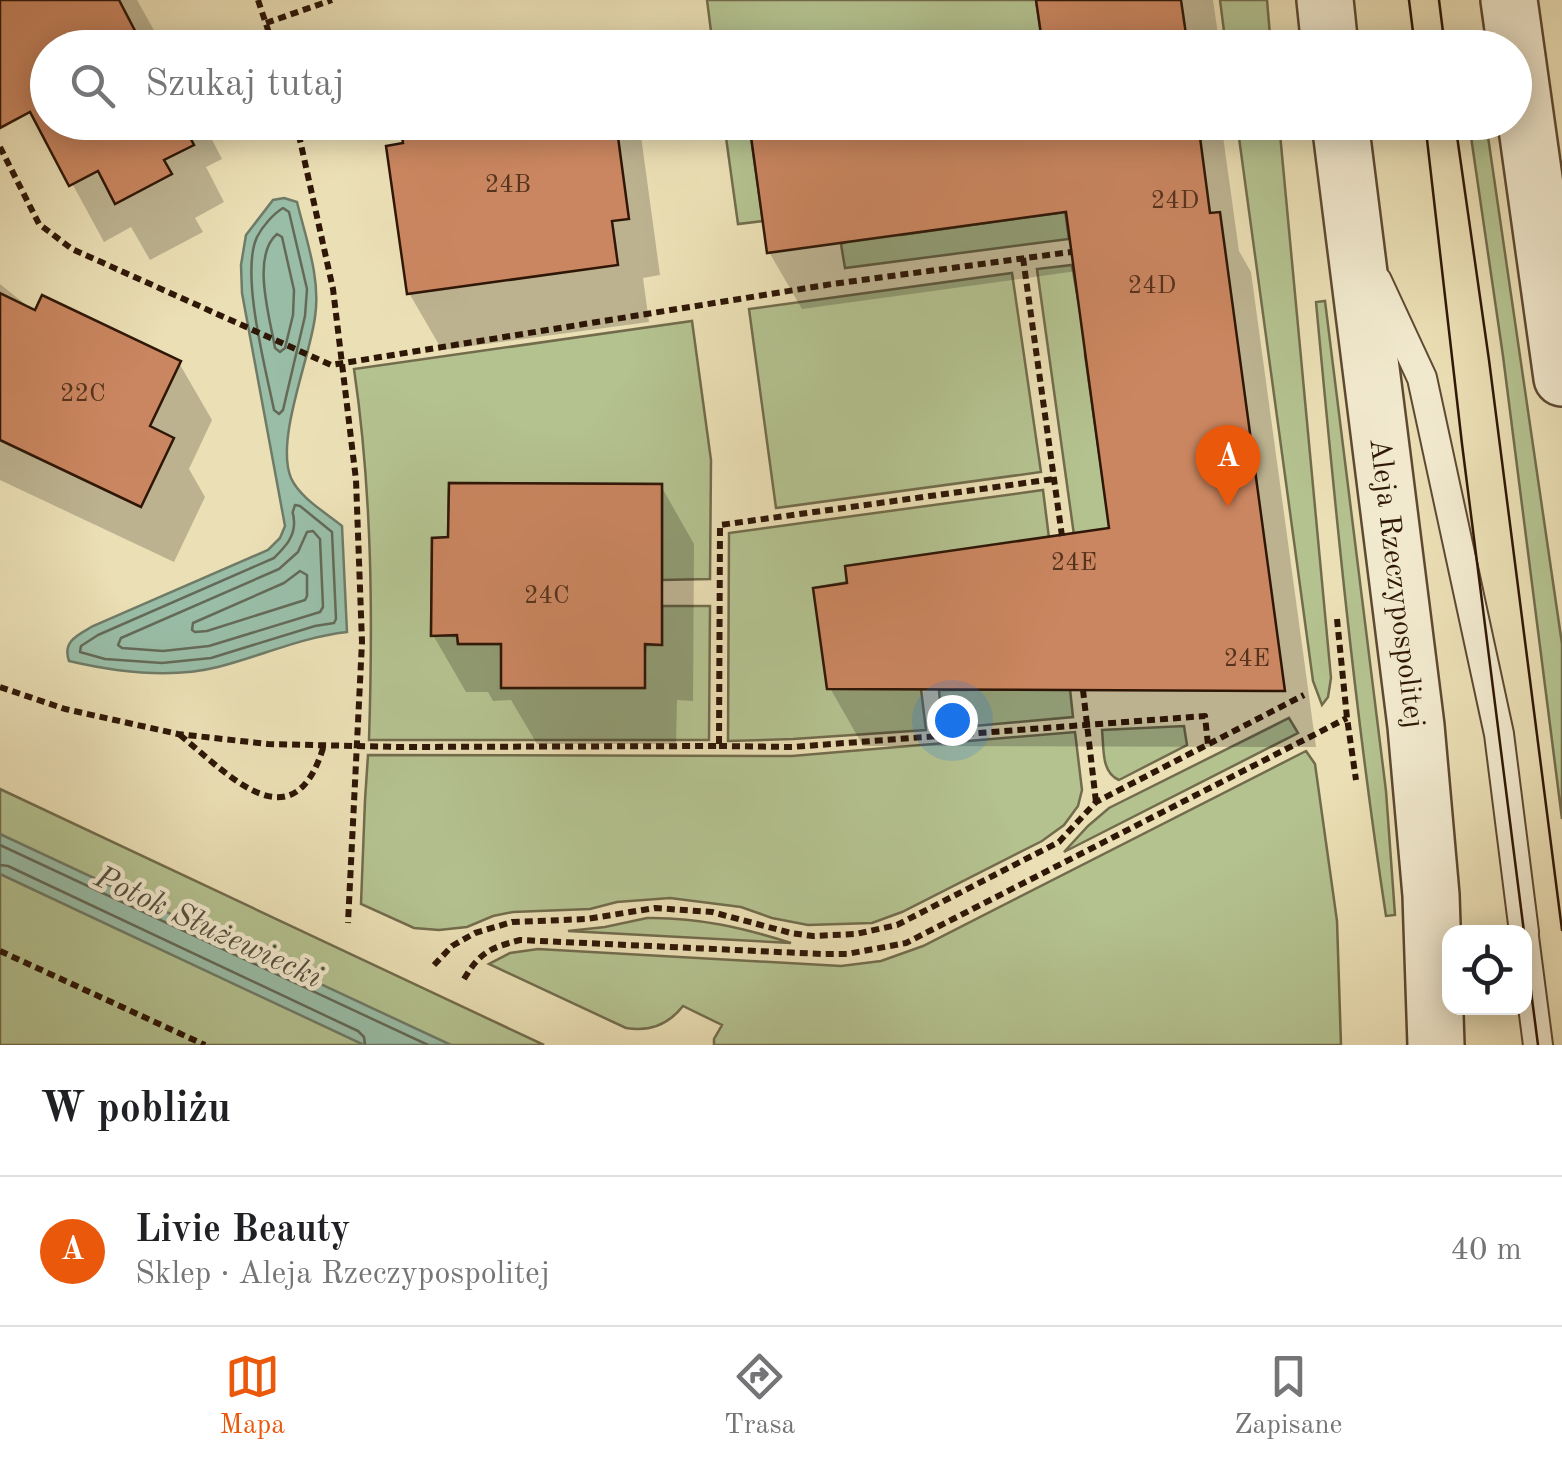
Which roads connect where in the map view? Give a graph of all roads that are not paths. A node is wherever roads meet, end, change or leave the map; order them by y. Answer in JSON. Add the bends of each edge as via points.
{"nodes":[{"id":1,"x":1324,"y":0,"type":"edge"},
{"id":2,"x":1510,"y":0,"type":"edge"},
{"id":3,"x":1328,"y":30,"type":"edge"},
{"id":4,"x":1514,"y":30,"type":"edge"},
{"id":5,"x":1342,"y":140,"type":"edge"},
{"id":6,"x":1529,"y":140,"type":"edge"},
{"id":7,"x":1354,"y":229,"type":"junction"},
{"id":8,"x":1562,"y":378,"type":"edge"},
{"id":9,"x":1523,"y":925,"type":"edge"},
{"id":10,"x":1532,"y":998,"type":"edge"},
{"id":11,"x":1436,"y":1045,"type":"edge"},
{"id":12,"x":1538,"y":1045,"type":"edge"}],
"edges":[{"from":1,"to":3,"type":"street"},
{"from":2,"to":4,"type":"street"},
{"from":5,"to":7,"type":"street","name":"Aleja Rzeczypospolitej"},
{"from":6,"to":8,"type":"street"},
{"from":7,"to":9,"type":"lane","via":[[1422,378],[1499,734]]},
{"from":7,"to":11,"type":"street","name":"Aleja Rzeczypospolitej","via":[[1422,777]]},
{"from":10,"to":12,"type":"lane"}]}
